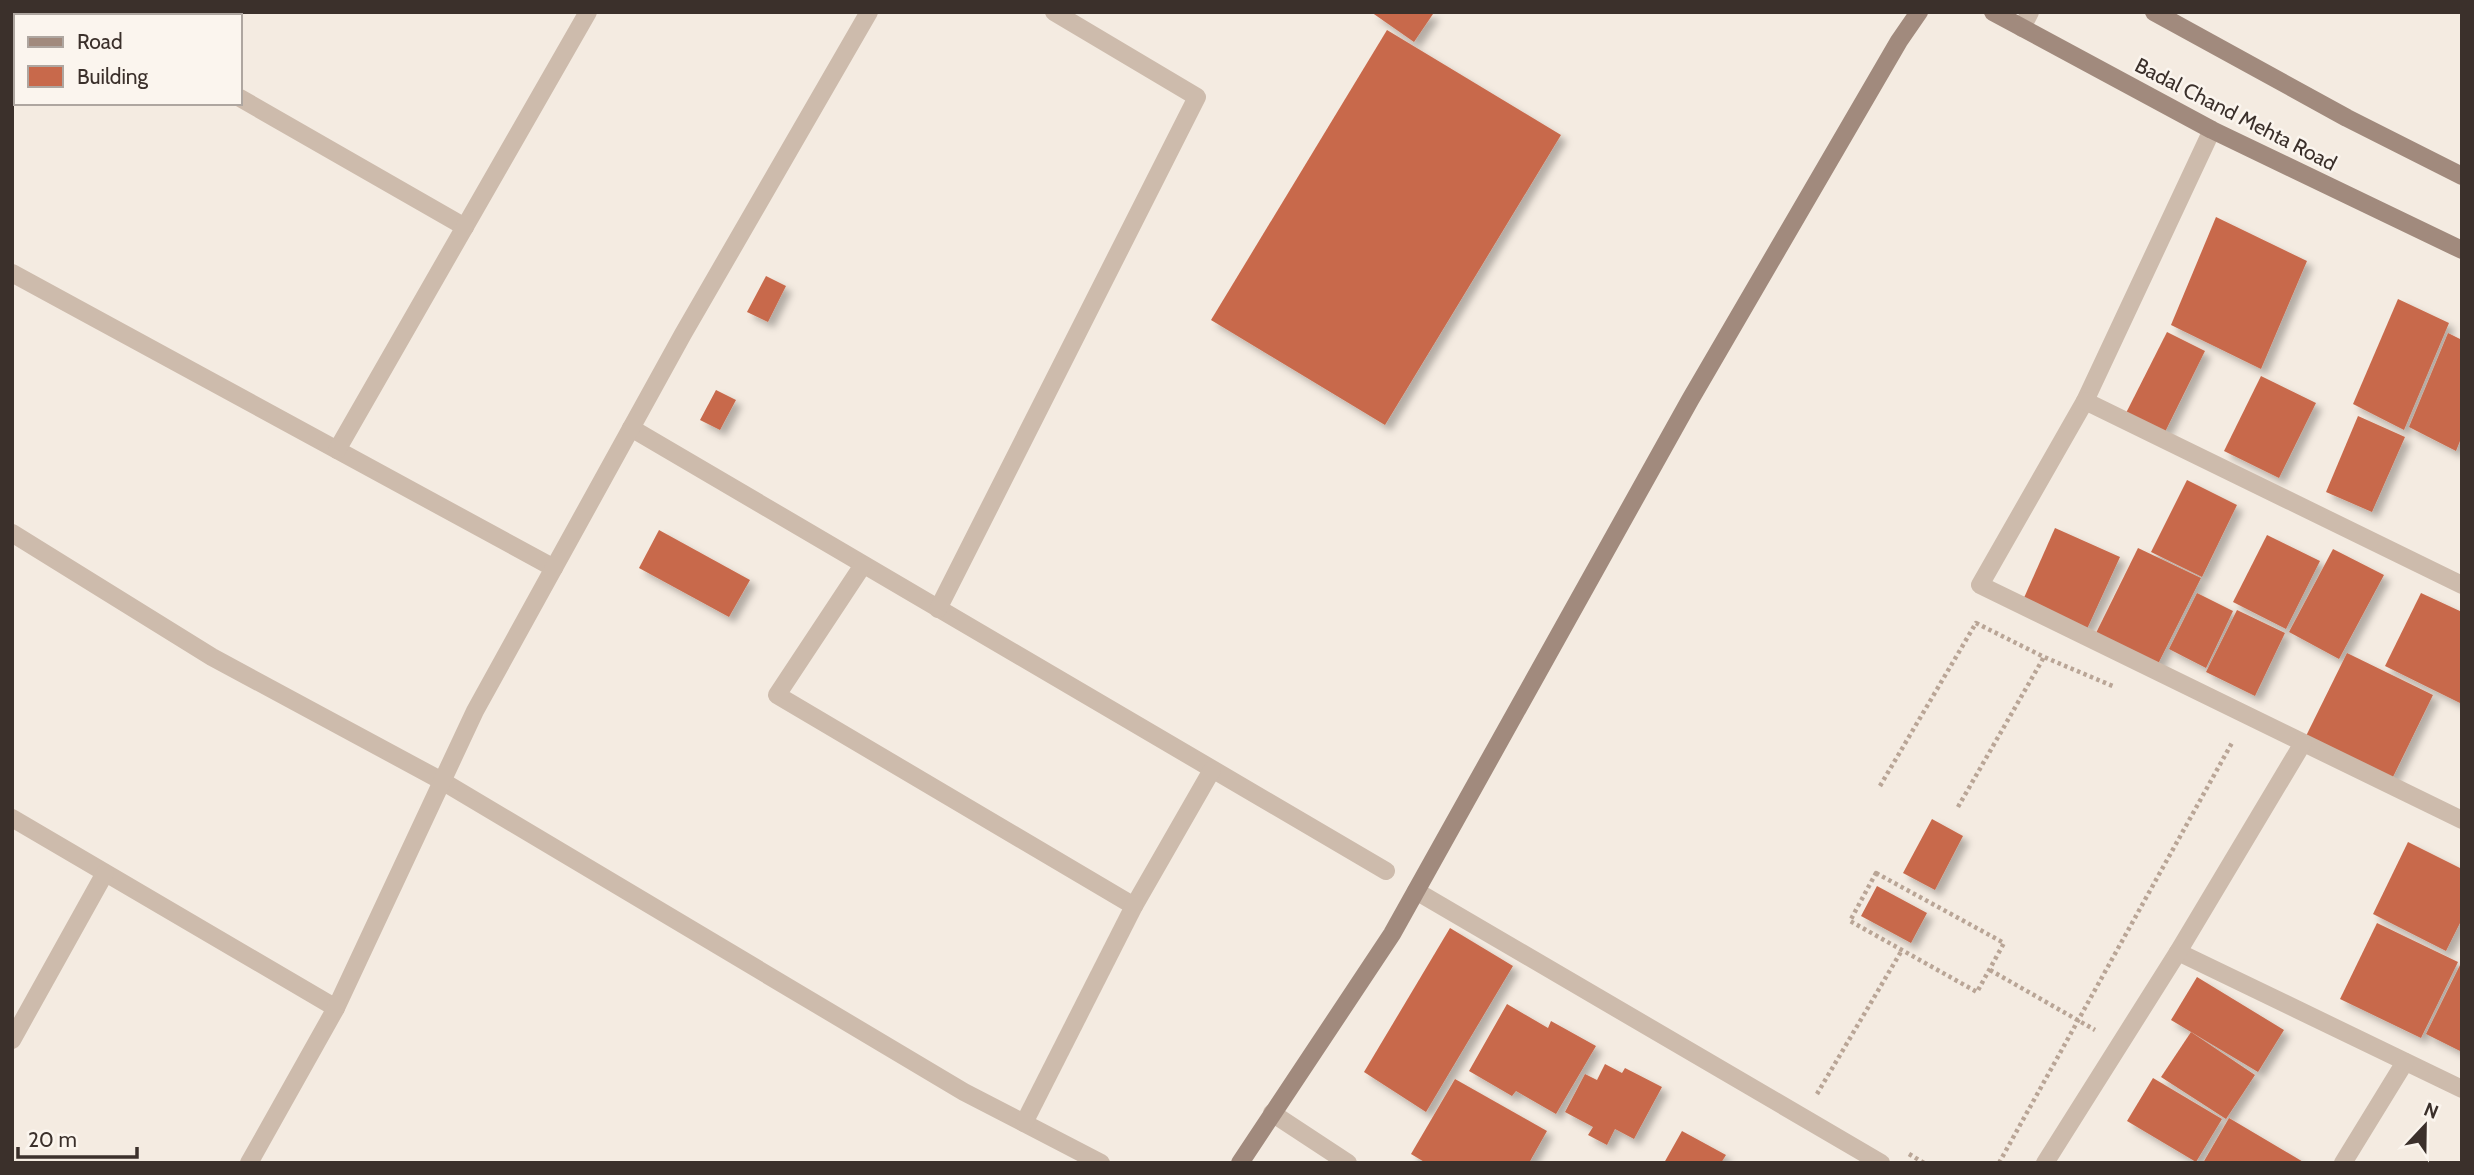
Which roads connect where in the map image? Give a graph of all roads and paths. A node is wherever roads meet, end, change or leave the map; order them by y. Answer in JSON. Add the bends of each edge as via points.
{"nodes":[{"id":1,"x":588,"y":12,"type":"edge"},
{"id":2,"x":869,"y":12,"type":"edge"},
{"id":3,"x":1054,"y":12,"type":"edge"},
{"id":4,"x":1919,"y":12,"type":"edge"},
{"id":5,"x":1993,"y":12,"type":"edge"},
{"id":6,"x":2154,"y":12,"type":"edge"},
{"id":7,"x":2026,"y":20,"type":"edge"},
{"id":8,"x":242,"y":99,"type":"edge"},
{"id":9,"x":2212,"y":130,"type":"junction"},
{"id":10,"x":2462,"y":176,"type":"edge"},
{"id":11,"x":465,"y":227,"type":"junction"},
{"id":12,"x":2462,"y":250,"type":"edge"},
{"id":13,"x":12,"y":273,"type":"edge"},
{"id":14,"x":2085,"y":401,"type":"junction"},
{"id":15,"x":631,"y":428,"type":"junction"},
{"id":16,"x":337,"y":450,"type":"junction"},
{"id":17,"x":12,"y":533,"type":"edge"},
{"id":18,"x":863,"y":565,"type":"junction"},
{"id":19,"x":554,"y":568,"type":"junction"},
{"id":20,"x":2462,"y":585,"type":"edge"},
{"id":21,"x":938,"y":609,"type":"junction"},
{"id":22,"x":2044,"y":657,"type":"junction"},
{"id":23,"x":2120,"y":689,"type":"dead end"},
{"id":24,"x":2223,"y":732,"type":"dead end"},
{"id":25,"x":2303,"y":743,"type":"junction"},
{"id":26,"x":1212,"y":770,"type":"junction"},
{"id":27,"x":442,"y":781,"type":"junction"},
{"id":28,"x":1880,"y":786,"type":"dead end"},
{"id":29,"x":1958,"y":807,"type":"dead end"},
{"id":30,"x":12,"y":818,"type":"edge"},
{"id":31,"x":2462,"y":820,"type":"edge"},
{"id":32,"x":1386,"y":871,"type":"dead end"},
{"id":33,"x":105,"y":873,"type":"junction"},
{"id":34,"x":1416,"y":891,"type":"junction"},
{"id":35,"x":1134,"y":906,"type":"junction"},
{"id":36,"x":1902,"y":950,"type":"junction"},
{"id":37,"x":2178,"y":952,"type":"junction"},
{"id":38,"x":1990,"y":970,"type":"junction"},
{"id":39,"x":336,"y":1008,"type":"junction"},
{"id":40,"x":2080,"y":1021,"type":"junction"},
{"id":41,"x":12,"y":1040,"type":"edge"},
{"id":42,"x":2119,"y":1044,"type":"junction"},
{"id":43,"x":2405,"y":1062,"type":"junction"},
{"id":44,"x":2462,"y":1088,"type":"edge"},
{"id":45,"x":1813,"y":1099,"type":"dead end"},
{"id":46,"x":1272,"y":1113,"type":"junction"},
{"id":47,"x":1024,"y":1123,"type":"junction"},
{"id":48,"x":1901,"y":1150,"type":"dead end"},
{"id":49,"x":248,"y":1163,"type":"edge"},
{"id":50,"x":1101,"y":1163,"type":"edge"},
{"id":51,"x":1240,"y":1163,"type":"edge"},
{"id":52,"x":1348,"y":1163,"type":"edge"},
{"id":53,"x":1881,"y":1163,"type":"edge"},
{"id":54,"x":1924,"y":1163,"type":"edge"},
{"id":55,"x":1999,"y":1163,"type":"edge"},
{"id":56,"x":2045,"y":1163,"type":"edge"},
{"id":57,"x":2343,"y":1163,"type":"edge"}],
"edges":[{"from":1,"to":11,"type":"street"},
{"from":2,"to":15,"type":"street"},
{"from":3,"to":21,"type":"street","via":[[1197,97]]},
{"from":4,"to":34,"type":"street","via":[[1690,400]]},
{"from":5,"to":7,"type":"street","name":"Badal Chand Mehta Road"},
{"from":6,"to":10,"type":"street"},
{"from":7,"to":9,"type":"street","name":"Badal Chand Mehta Road"},
{"from":8,"to":11,"type":"street"},
{"from":9,"to":12,"type":"street","name":"Badal Chand Mehta Road"},
{"from":9,"to":14,"type":"street"},
{"from":11,"to":16,"type":"street"},
{"from":13,"to":16,"type":"street"},
{"from":14,"to":20,"type":"street"},
{"from":14,"to":25,"type":"street","via":[[1980,585]]},
{"from":15,"to":18,"type":"street"},
{"from":15,"to":19,"type":"street"},
{"from":16,"to":19,"type":"street"},
{"from":17,"to":27,"type":"street","via":[[212,657]]},
{"from":18,"to":21,"type":"street"},
{"from":18,"to":35,"type":"street","via":[[777,695]]},
{"from":19,"to":27,"type":"street","via":[[475,710]]},
{"from":21,"to":26,"type":"street"},
{"from":22,"to":23,"type":"path"},
{"from":22,"to":28,"type":"path","via":[[1976,623]]},
{"from":22,"to":29,"type":"path"},
{"from":24,"to":40,"type":"path","via":[[2235,737]]},
{"from":25,"to":31,"type":"street"},
{"from":25,"to":37,"type":"street"},
{"from":26,"to":32,"type":"street"},
{"from":26,"to":35,"type":"street"},
{"from":27,"to":39,"type":"street"},
{"from":27,"to":47,"type":"street","via":[[964,1092]]},
{"from":30,"to":33,"type":"street"},
{"from":33,"to":39,"type":"street"},
{"from":33,"to":41,"type":"street"},
{"from":34,"to":46,"type":"street"},
{"from":34,"to":53,"type":"street"},
{"from":35,"to":47,"type":"street"},
{"from":36,"to":38,"type":"path","via":[[1977,992]]},
{"from":36,"to":38,"type":"path","via":[[1850,921],[1876,873],[2004,943]]},
{"from":36,"to":45,"type":"path"},
{"from":37,"to":42,"type":"street"},
{"from":37,"to":43,"type":"street"},
{"from":38,"to":40,"type":"path"},
{"from":39,"to":49,"type":"street"},
{"from":40,"to":42,"type":"path"},
{"from":40,"to":55,"type":"path"},
{"from":42,"to":56,"type":"street"},
{"from":43,"to":44,"type":"street"},
{"from":43,"to":57,"type":"street"},
{"from":46,"to":51,"type":"street"},
{"from":46,"to":52,"type":"street"},
{"from":47,"to":50,"type":"street"},
{"from":48,"to":54,"type":"path"}]}
